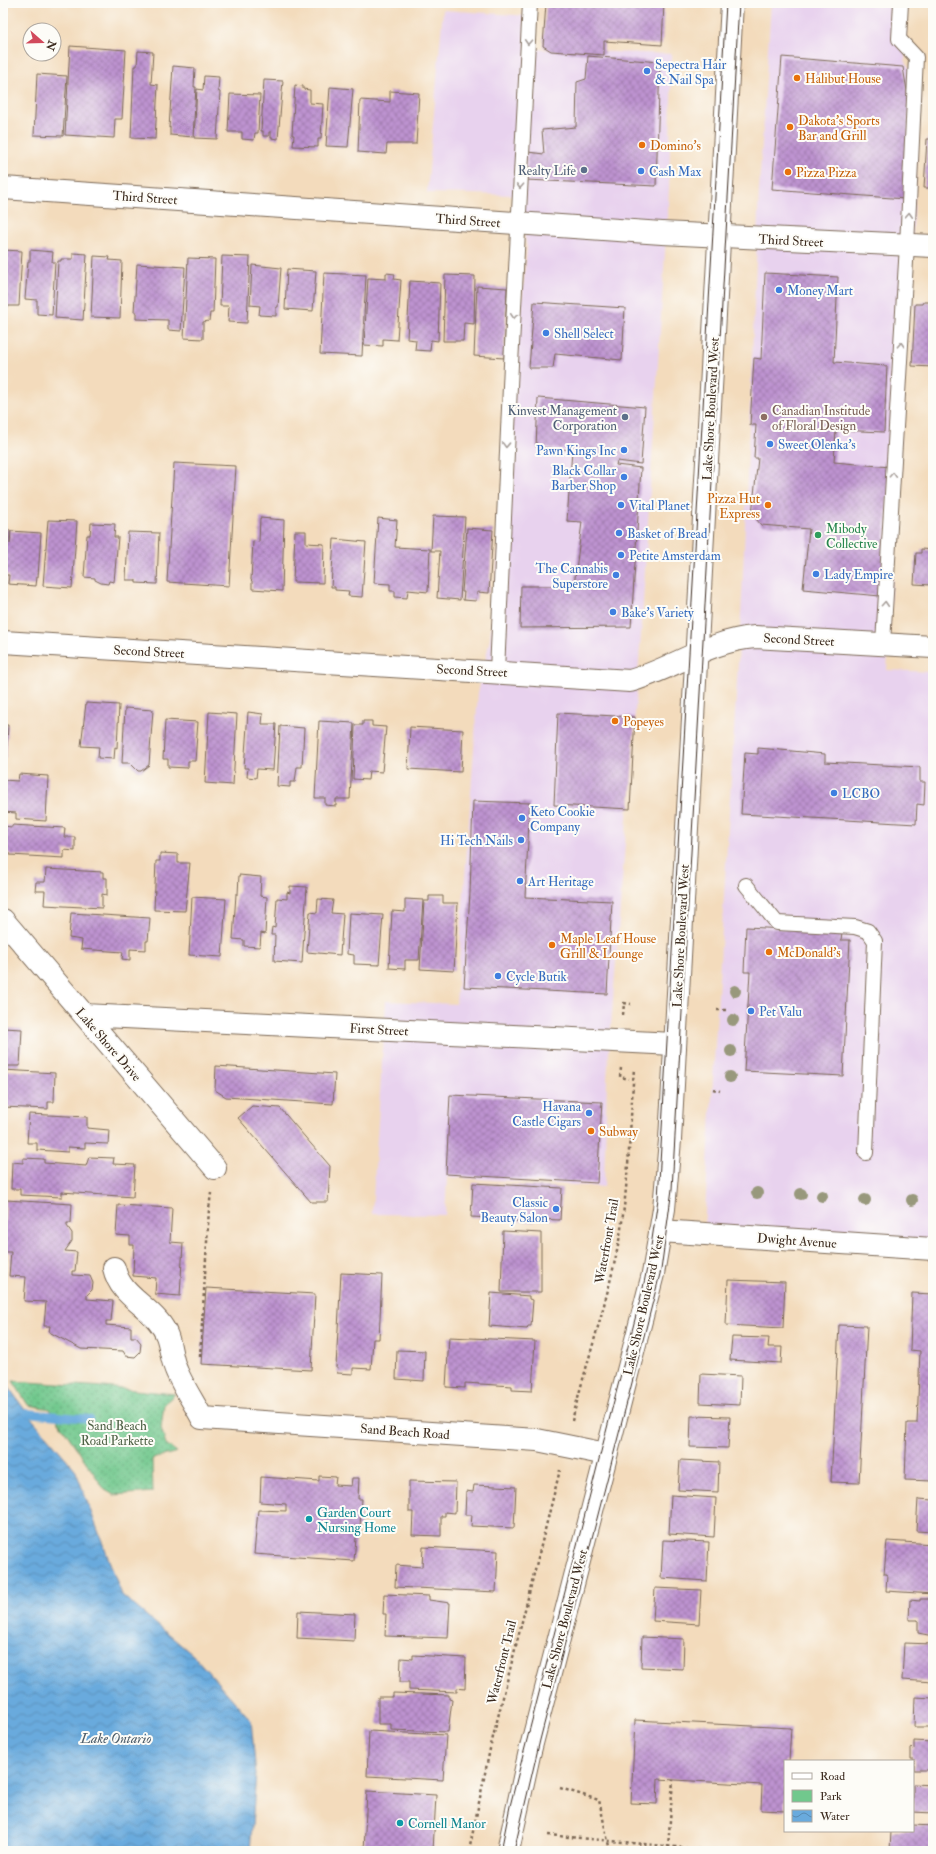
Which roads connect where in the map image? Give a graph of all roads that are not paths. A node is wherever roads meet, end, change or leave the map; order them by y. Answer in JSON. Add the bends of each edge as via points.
{"nodes":[{"id":1,"x":530,"y":3,"type":"edge"},
{"id":2,"x":732,"y":3,"type":"edge"},
{"id":3,"x":902,"y":3,"type":"edge"},
{"id":4,"x":3,"y":188,"type":"edge"},
{"id":5,"x":518,"y":223,"type":"junction"},
{"id":6,"x":719,"y":236,"type":"junction"},
{"id":7,"x":907,"y":245,"type":"junction"},
{"id":8,"x":933,"y":246,"type":"edge"},
{"id":9,"x":3,"y":642,"type":"edge"},
{"id":10,"x":883,"y":643,"type":"junction"},
{"id":11,"x":933,"y":647,"type":"edge"},
{"id":12,"x":696,"y":654,"type":"junction"},
{"id":13,"x":497,"y":671,"type":"junction"},
{"id":14,"x":746,"y":885,"type":"dead end"},
{"id":15,"x":3,"y":920,"type":"edge"},
{"id":16,"x":84,"y":1015,"type":"junction"},
{"id":17,"x":674,"y":1044,"type":"junction"},
{"id":18,"x":866,"y":1153,"type":"dead end"},
{"id":19,"x":215,"y":1168,"type":"road end"},
{"id":20,"x":660,"y":1231,"type":"junction"},
{"id":21,"x":933,"y":1249,"type":"edge"},
{"id":22,"x":114,"y":1268,"type":"dead end"},
{"id":23,"x":606,"y":1454,"type":"junction"},
{"id":24,"x":508,"y":1851,"type":"edge"}],
"edges":[{"from":1,"to":5,"type":"lane","one_way":true},
{"from":2,"to":6,"type":"street","name":"Lake Shore Boulevard West"},
{"from":7,"to":3,"type":"lane","one_way":true,"via":[[916,57],[899,39]]},
{"from":4,"to":5,"type":"street","name":"Third Street"},
{"from":5,"to":6,"type":"street","name":"Third Street"},
{"from":5,"to":13,"type":"lane","one_way":true,"via":[[506,433]]},
{"from":6,"to":7,"type":"street","name":"Third Street"},
{"from":6,"to":12,"type":"street","name":"Lake Shore Boulevard West"},
{"from":7,"to":8,"type":"street","name":"Third Street"},
{"from":10,"to":7,"type":"lane","one_way":true},
{"from":9,"to":13,"type":"street","name":"Second Street"},
{"from":10,"to":11,"type":"street","name":"Second Street"},
{"from":10,"to":12,"type":"street","name":"Second Street","via":[[755,637],[742,638]]},
{"from":12,"to":13,"type":"street","name":"Second Street","via":[[630,681]]},
{"from":12,"to":17,"type":"street","name":"Lake Shore Boulevard West"},
{"from":14,"to":18,"type":"lane","via":[[777,923],[855,927],[868,931],[875,941]]},
{"from":15,"to":16,"type":"street","name":"Lake Shore Drive"},
{"from":16,"to":17,"type":"street","name":"First Street"},
{"from":16,"to":19,"type":"street","name":"Lake Shore Drive"},
{"from":17,"to":20,"type":"street","name":"Lake Shore Boulevard West","via":[[670,1140]]},
{"from":20,"to":21,"type":"street","name":"Dwight Avenue"},
{"from":20,"to":23,"type":"street","name":"Lake Shore Boulevard West","via":[[653,1274]]},
{"from":22,"to":23,"type":"street","name":"Sand Beach Road","via":[[117,1280],[125,1290],[158,1321],[168,1335],[177,1372],[202,1418],[537,1440]]},
{"from":23,"to":24,"type":"street","name":"Lake Shore Boulevard West","via":[[529,1755]]}]}
